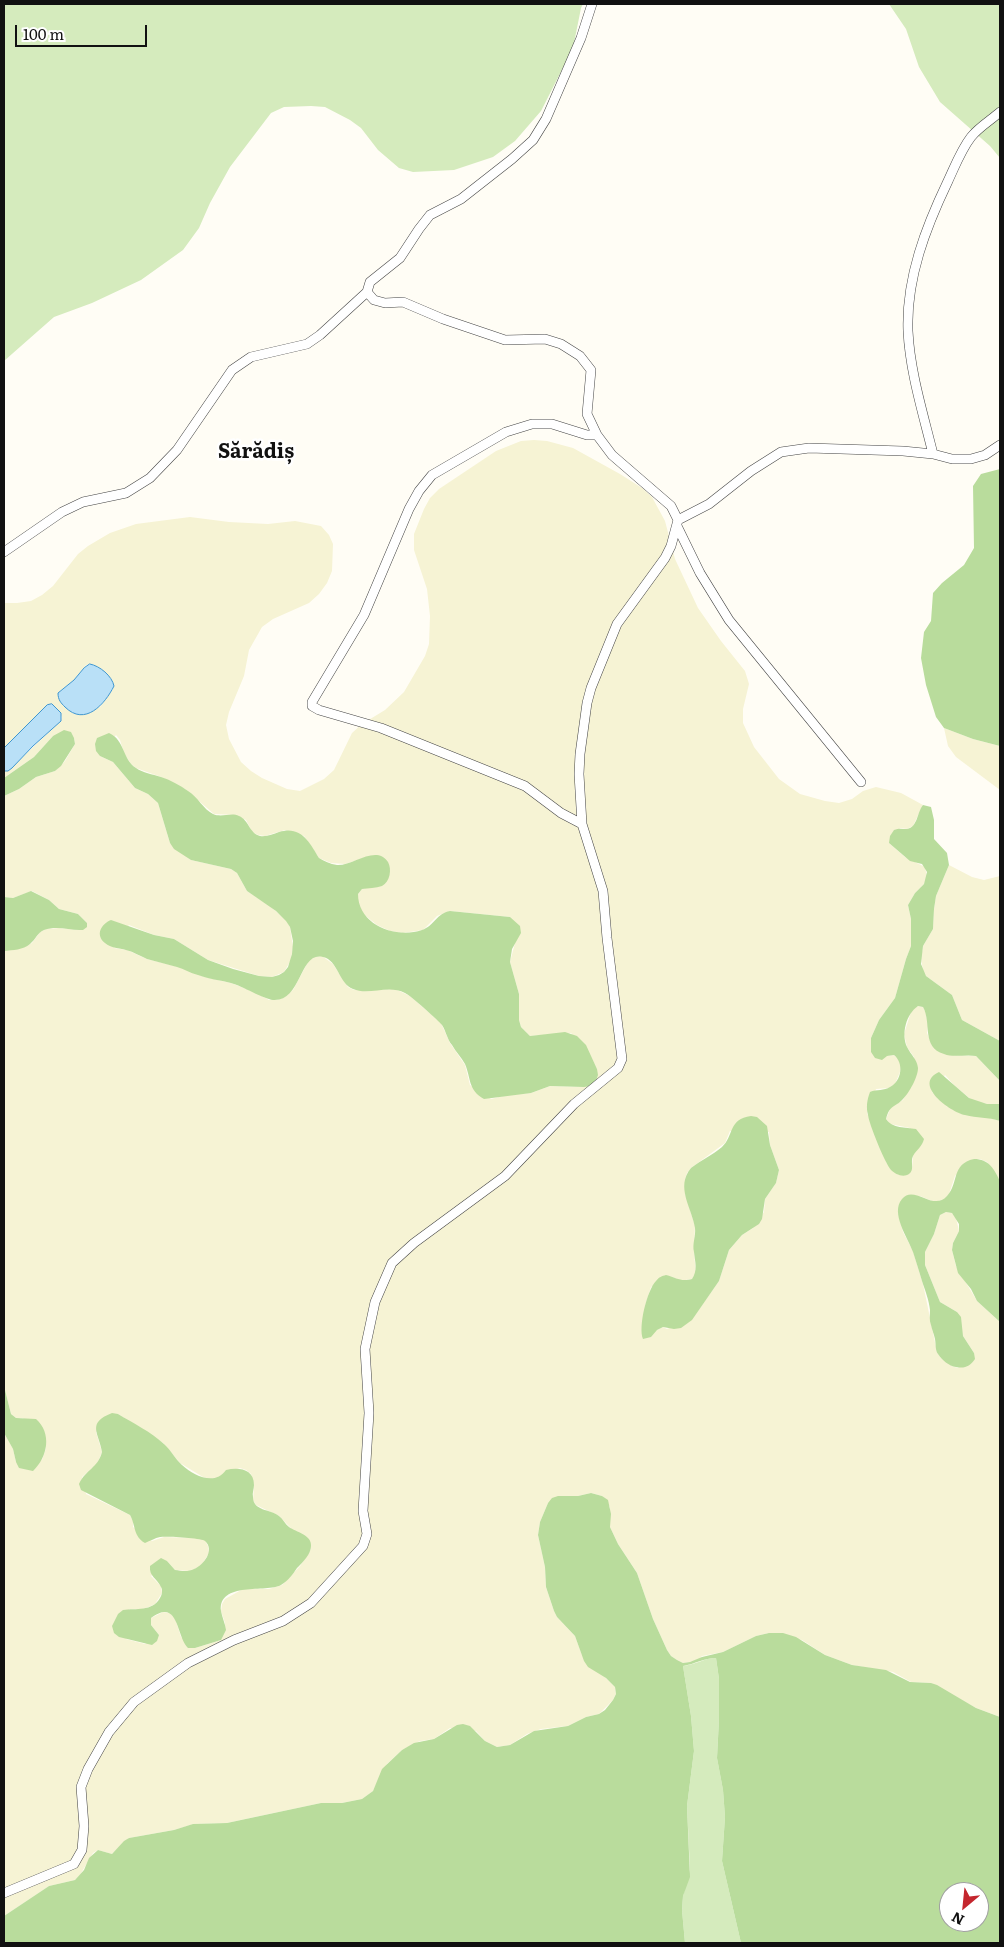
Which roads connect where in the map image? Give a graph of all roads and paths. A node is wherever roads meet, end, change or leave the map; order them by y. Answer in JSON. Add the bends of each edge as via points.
{"nodes":[{"id":1,"x":592,"y":4,"type":"edge"},
{"id":2,"x":1000,"y":112,"type":"edge"},
{"id":3,"x":367,"y":292,"type":"junction"},
{"id":4,"x":597,"y":435,"type":"junction"},
{"id":5,"x":1000,"y":445,"type":"edge"},
{"id":6,"x":933,"y":454,"type":"junction"},
{"id":7,"x":678,"y":523,"type":"junction"},
{"id":8,"x":4,"y":552,"type":"edge"},
{"id":9,"x":861,"y":782,"type":"dead end"},
{"id":10,"x":582,"y":824,"type":"junction"},
{"id":11,"x":4,"y":1893,"type":"edge"}],
"edges":[{"from":1,"to":3,"type":"street","via":[[546,119],[533,140],[461,198],[430,215],[400,258],[370,282]]},
{"from":2,"to":6,"type":"street","via":[[972,136],[962,152],[928,223],[918,256],[908,330],[913,370]]},
{"from":3,"to":4,"type":"street","via":[[374,300],[402,302],[504,340],[545,339],[561,344],[580,356],[591,370],[587,414]]},
{"from":3,"to":8,"type":"street","via":[[307,344],[251,357],[232,370],[178,450],[150,478],[126,492],[83,502],[62,512]]},
{"from":4,"to":7,"type":"street","via":[[612,455],[671,506]]},
{"from":4,"to":10,"type":"street","via":[[552,424],[532,424],[506,432],[432,475],[409,508],[364,615],[312,702],[312,706],[320,710],[381,728],[525,786],[561,814]]},
{"from":5,"to":6,"type":"street","via":[[971,459]]},
{"from":6,"to":7,"type":"street","via":[[808,448],[781,452]]},
{"from":7,"to":9,"type":"street","via":[[700,573],[729,620]]},
{"from":7,"to":10,"type":"street","via":[[665,558],[617,624],[591,688],[580,754]]},
{"from":10,"to":11,"type":"street","via":[[603,891],[622,1059],[618,1068],[574,1104],[505,1176],[414,1242],[392,1263],[375,1302],[365,1349],[369,1413],[363,1511],[367,1534],[363,1546],[311,1603],[283,1621],[188,1663],[134,1702],[109,1732],[81,1787],[82,1850],[74,1864]]}]}
